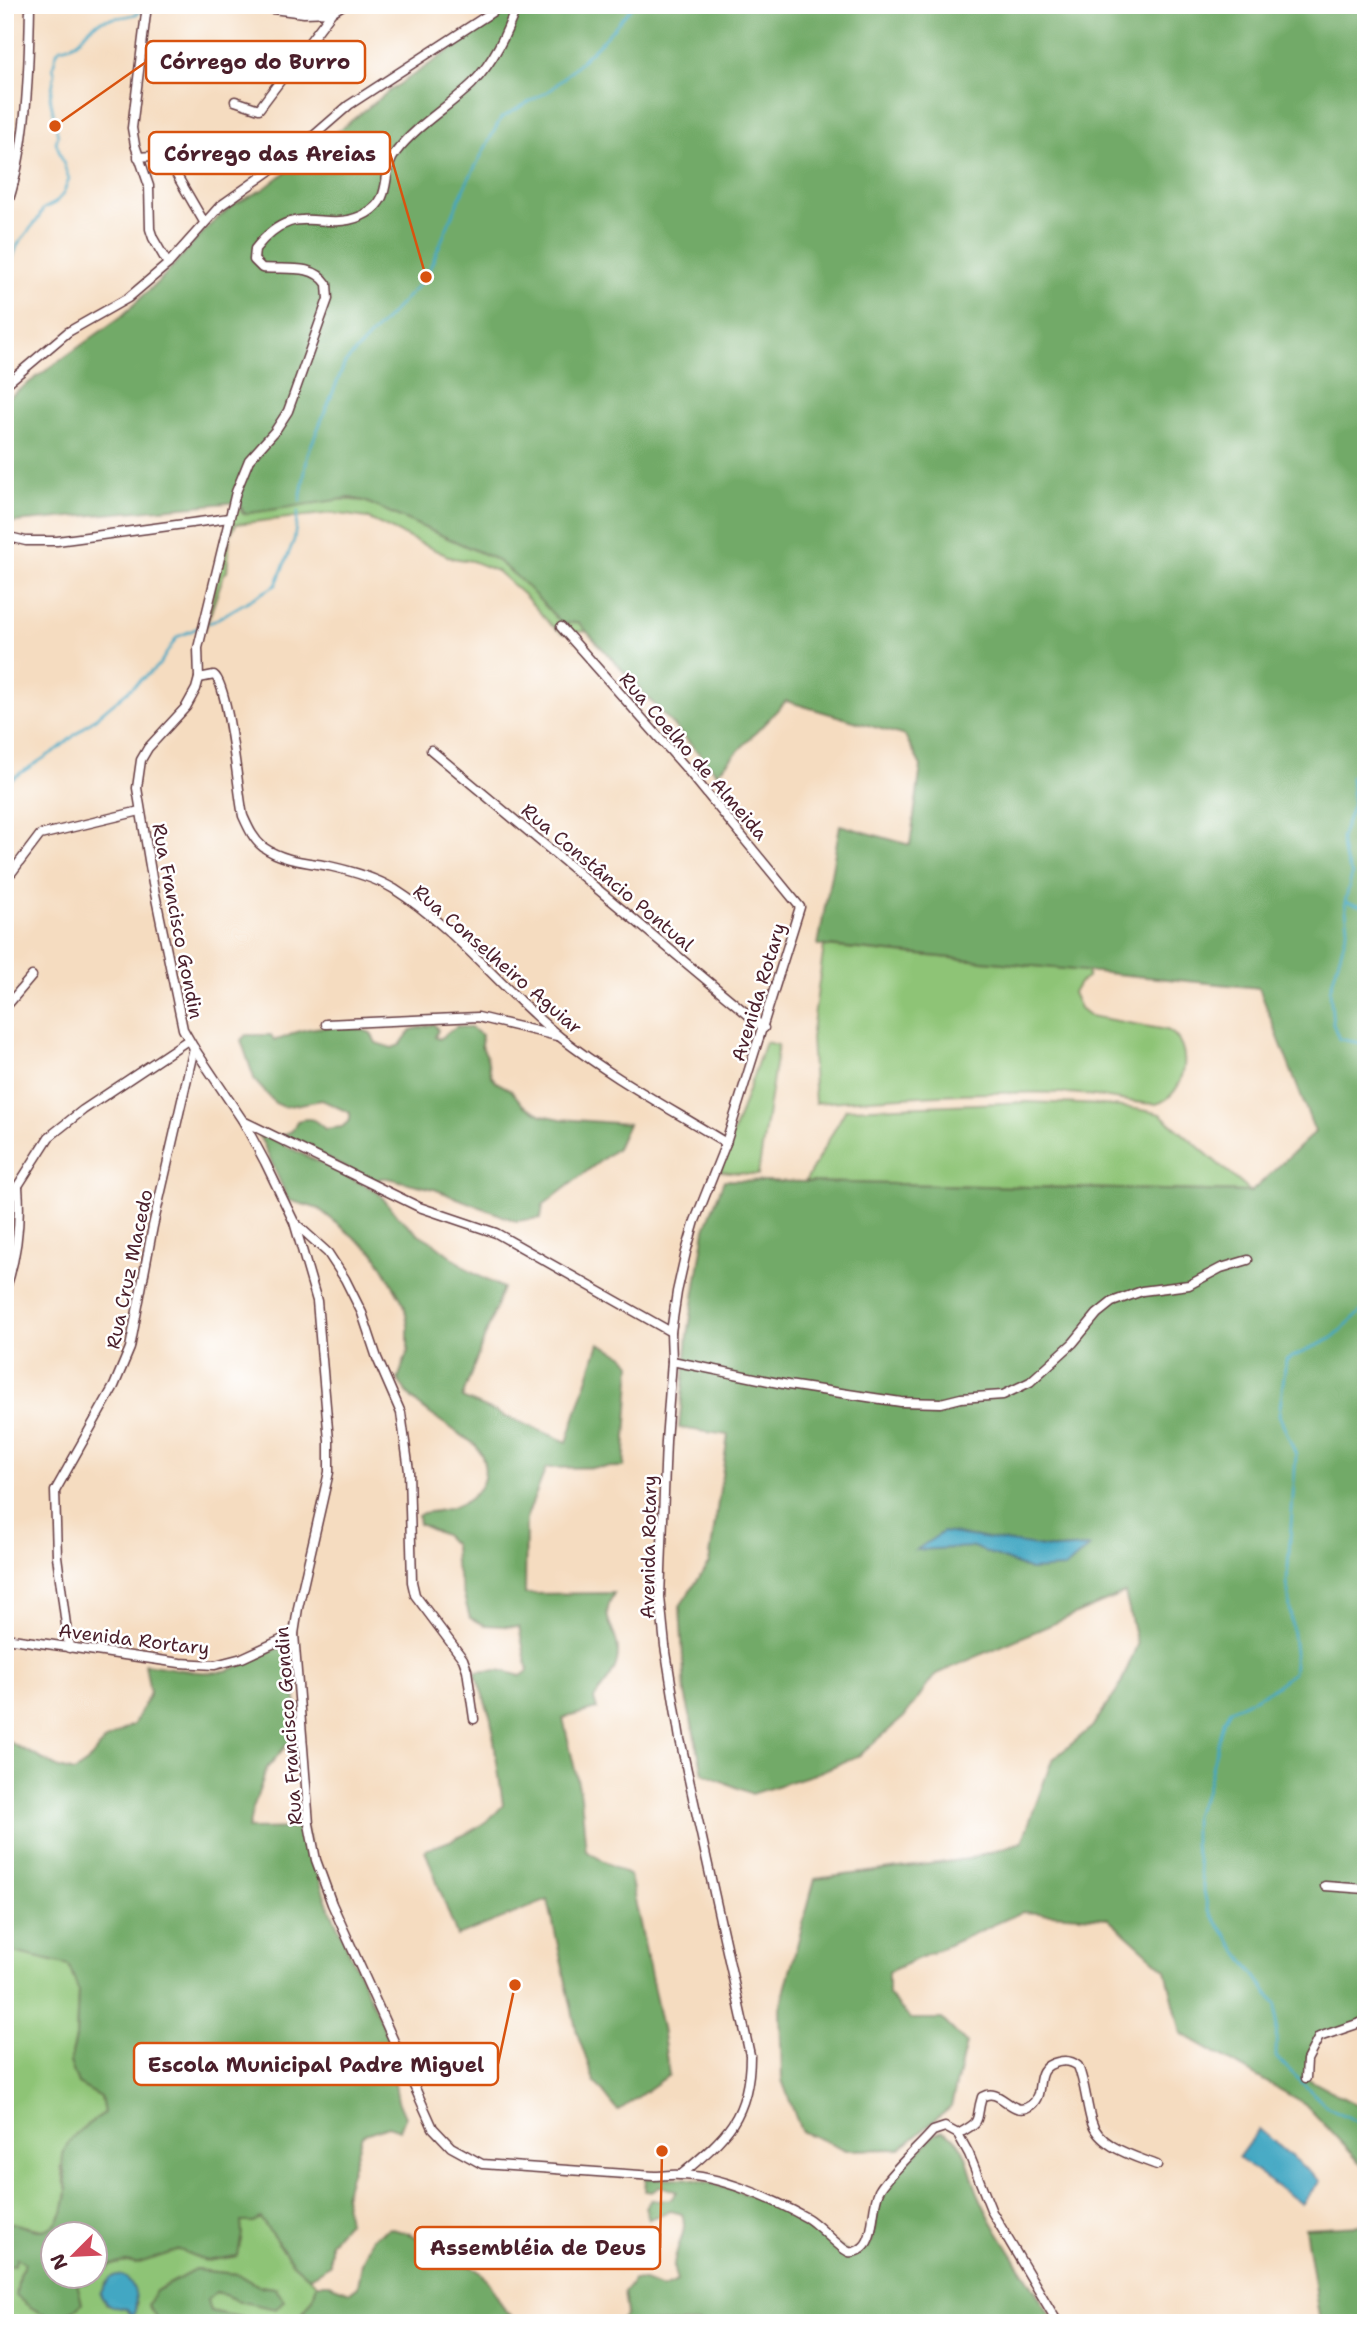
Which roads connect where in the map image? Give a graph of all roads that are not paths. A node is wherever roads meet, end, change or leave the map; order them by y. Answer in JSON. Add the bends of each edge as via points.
{"nodes":[{"id":1,"x":30,"y":5,"type":"edge"},
{"id":2,"x":343,"y":5,"type":"edge"},
{"id":3,"x":503,"y":5,"type":"edge"},
{"id":4,"x":517,"y":5,"type":"edge"},
{"id":5,"x":147,"y":6,"type":"edge"},
{"id":6,"x":266,"y":7,"type":"edge"},
{"id":7,"x":332,"y":12,"type":"junction"},
{"id":8,"x":234,"y":102,"type":"dead end"},
{"id":9,"x":138,"y":157,"type":"junction"},
{"id":10,"x":5,"y":211,"type":"edge"},
{"id":11,"x":204,"y":222,"type":"junction"},
{"id":12,"x":168,"y":264,"type":"junction"},
{"id":13,"x":5,"y":385,"type":"edge"},
{"id":14,"x":229,"y":518,"type":"junction"},
{"id":15,"x":5,"y":536,"type":"edge"},
{"id":16,"x":561,"y":627,"type":"dead end"},
{"id":17,"x":199,"y":678,"type":"junction"},
{"id":18,"x":431,"y":750,"type":"dead end"},
{"id":19,"x":140,"y":811,"type":"junction"},
{"id":20,"x":5,"y":877,"type":"edge"},
{"id":21,"x":800,"y":907,"type":"joint"},
{"id":22,"x":32,"y":976,"type":"dead end"},
{"id":23,"x":5,"y":1008,"type":"edge"},
{"id":24,"x":326,"y":1024,"type":"dead end"},
{"id":25,"x":764,"y":1028,"type":"junction"},
{"id":26,"x":560,"y":1037,"type":"junction"},
{"id":27,"x":188,"y":1040,"type":"junction"},
{"id":28,"x":194,"y":1048,"type":"junction"},
{"id":29,"x":243,"y":1121,"type":"junction"},
{"id":30,"x":726,"y":1143,"type":"junction"},
{"id":31,"x":18,"y":1186,"type":"junction"},
{"id":32,"x":5,"y":1206,"type":"edge"},
{"id":33,"x":294,"y":1222,"type":"junction"},
{"id":34,"x":1248,"y":1259,"type":"dead end"},
{"id":35,"x":5,"y":1291,"type":"edge"},
{"id":36,"x":671,"y":1332,"type":"junction"},
{"id":37,"x":672,"y":1361,"type":"junction"},
{"id":38,"x":294,"y":1633,"type":"junction"},
{"id":39,"x":5,"y":1639,"type":"edge"},
{"id":40,"x":69,"y":1648,"type":"junction"},
{"id":41,"x":474,"y":1719,"type":"dead end"},
{"id":42,"x":1325,"y":1886,"type":"dead end"},
{"id":43,"x":1366,"y":1889,"type":"edge"},
{"id":44,"x":1366,"y":2021,"type":"edge"},
{"id":45,"x":1306,"y":2078,"type":"dead end"},
{"id":46,"x":958,"y":2134,"type":"junction"},
{"id":47,"x":1157,"y":2165,"type":"dead end"},
{"id":48,"x":682,"y":2175,"type":"junction"},
{"id":49,"x":1058,"y":2323,"type":"edge"}],
"edges":[{"from":1,"to":10,"type":"street","via":[[19,164]]},
{"from":2,"to":7,"type":"street"},
{"from":3,"to":11,"type":"street","via":[[349,105]]},
{"from":4,"to":14,"type":"street","name":"Rua Francisco Gondin","via":[[505,38],[483,71],[394,154],[387,168],[386,192],[376,205],[354,218],[295,219],[271,231],[255,249],[254,260],[260,267],[315,272],[329,291],[288,411],[250,460]]},
{"from":5,"to":9,"type":"street","via":[[133,111]]},
{"from":6,"to":7,"type":"street"},
{"from":7,"to":8,"type":"street","via":[[259,109]]},
{"from":9,"to":11,"type":"street","via":[[165,155]]},
{"from":9,"to":12,"type":"street","via":[[149,186],[150,229]]},
{"from":11,"to":12,"type":"street"},
{"from":12,"to":13,"type":"street","via":[[128,298],[56,341]]},
{"from":14,"to":15,"type":"street","via":[[57,541]]},
{"from":14,"to":17,"type":"street","name":"Rua Francisco Gondin","via":[[198,648]]},
{"from":16,"to":21,"type":"street","name":"Rua Coelho de Almeida","via":[[686,768]]},
{"from":17,"to":19,"type":"street","name":"Rua Francisco Gondin","via":[[186,707],[141,760]]},
{"from":17,"to":26,"type":"street","name":"Rua Conselheiro Aguiar","via":[[216,675],[222,685],[243,816],[258,841],[285,858],[348,870],[391,887],[485,965]]},
{"from":18,"to":25,"type":"street","name":"Rua Constâncio Pontual"},
{"from":19,"to":20,"type":"street","via":[[40,835]]},
{"from":19,"to":27,"type":"street","name":"Rua Francisco Gondin"},
{"from":21,"to":25,"type":"street","name":"Avenida Rotary"},
{"from":22,"to":23,"type":"street"},
{"from":24,"to":26,"type":"street","via":[[478,1017]]},
{"from":25,"to":30,"type":"street","name":"Avenida Rotary"},
{"from":26,"to":30,"type":"street","name":"Rua Conselheiro Aguiar"},
{"from":27,"to":28,"type":"street","name":"Rua Francisco Gondin"},
{"from":27,"to":31,"type":"street","via":[[54,1132]]},
{"from":28,"to":29,"type":"street","name":"Rua Francisco Gondin"},
{"from":28,"to":40,"type":"street","name":"Rua Cruz Macedo","via":[[130,1348],[55,1491],[57,1556]]},
{"from":29,"to":33,"type":"street","name":"Rua Francisco Gondin"},
{"from":29,"to":36,"type":"street","via":[[419,1207],[496,1233]]},
{"from":30,"to":36,"type":"street","name":"Avenida Rotary","via":[[695,1222]]},
{"from":31,"to":32,"type":"street"},
{"from":31,"to":35,"type":"street","via":[[19,1237]]},
{"from":33,"to":38,"type":"street","name":"Rua Francisco Gondin","via":[[317,1301],[329,1441],[329,1472]]},
{"from":33,"to":41,"type":"street","via":[[338,1265],[401,1413],[409,1471],[415,1595],[463,1659]]},
{"from":34,"to":37,"type":"street","via":[[1189,1286],[1121,1297],[1104,1307],[1030,1382],[1003,1395],[941,1403],[901,1402]]},
{"from":36,"to":37,"type":"street","name":"Avenida Rotary"},
{"from":37,"to":48,"type":"street","name":"Avenida Rotary","via":[[660,1597],[665,1646],[680,1740],[750,2054],[747,2093],[738,2115],[726,2134]]},
{"from":38,"to":40,"type":"street","name":"Avenida Rortary","via":[[242,1658],[215,1665]]},
{"from":38,"to":48,"type":"street","name":"Rua Francisco Gondin","via":[[316,1860],[441,2139],[471,2160],[495,2167]]},
{"from":39,"to":40,"type":"street","name":"Avenida Rortary"},
{"from":42,"to":43,"type":"street"},
{"from":44,"to":45,"type":"street","via":[[1319,2037],[1307,2060]]},
{"from":46,"to":47,"type":"street","via":[[977,2122],[986,2094],[993,2093],[1014,2108],[1028,2107],[1034,2104],[1043,2070],[1056,2062],[1073,2062],[1081,2072],[1097,2134]]},
{"from":46,"to":48,"type":"street","name":"Rua Francisco Gondin","via":[[938,2128],[887,2180],[875,2203],[870,2237],[855,2252],[843,2249],[804,2216],[754,2193]]},
{"from":46,"to":49,"type":"street","via":[[992,2212]]}]}
